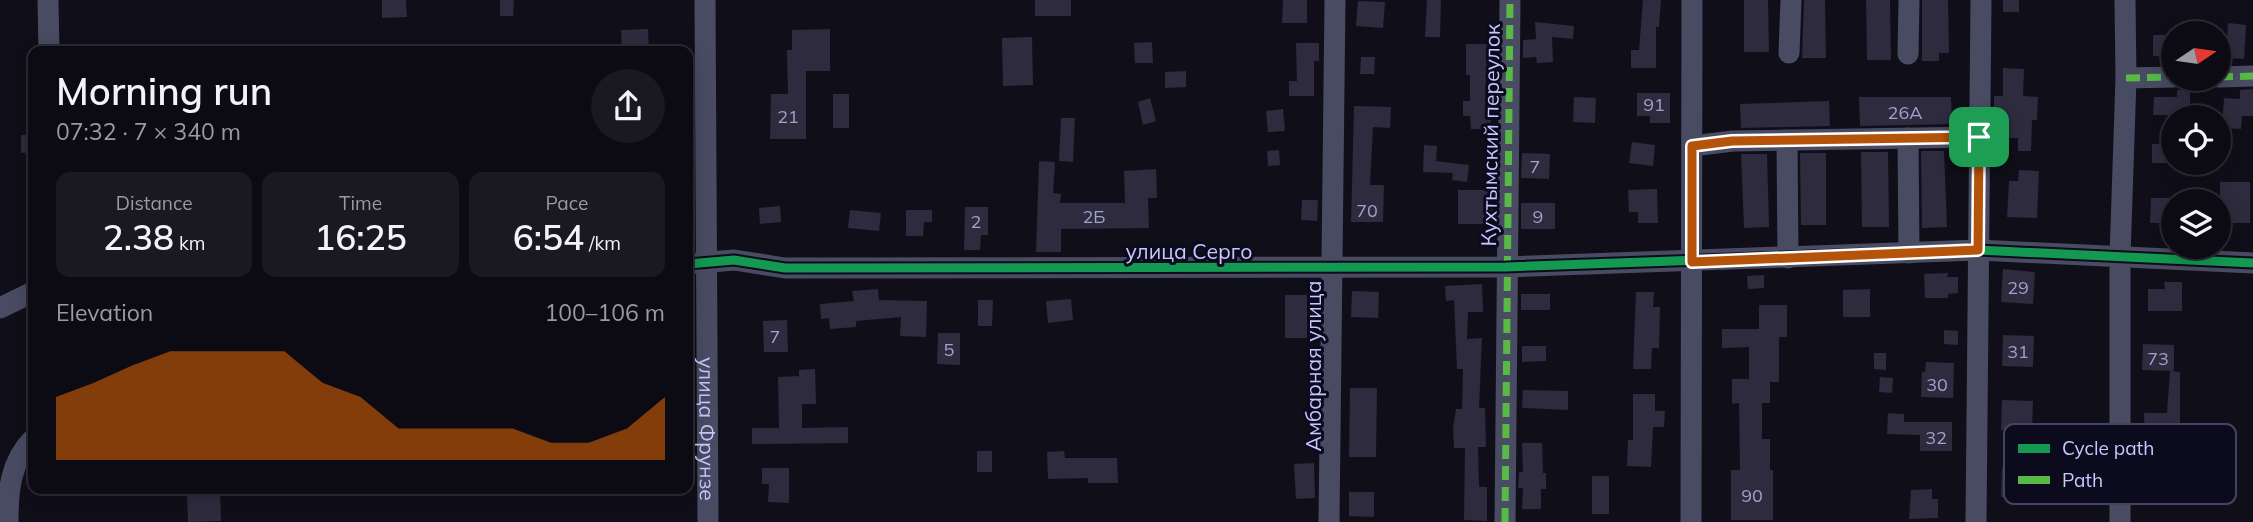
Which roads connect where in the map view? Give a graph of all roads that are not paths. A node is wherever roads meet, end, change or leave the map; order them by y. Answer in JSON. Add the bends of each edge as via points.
{"nodes":[{"id":1,"x":48,"y":0,"type":"edge"},
{"id":2,"x":705,"y":0,"type":"edge"},
{"id":3,"x":1335,"y":0,"type":"edge"},
{"id":4,"x":1510,"y":0,"type":"edge"},
{"id":5,"x":1692,"y":0,"type":"edge"},
{"id":6,"x":1791,"y":0,"type":"edge"},
{"id":7,"x":1909,"y":0,"type":"edge"},
{"id":8,"x":1981,"y":0,"type":"edge"},
{"id":9,"x":2125,"y":0,"type":"edge"},
{"id":10,"x":49,"y":46,"type":"edge"},
{"id":11,"x":1789,"y":53,"type":"dead end"},
{"id":12,"x":1908,"y":54,"type":"dead end"},
{"id":13,"x":2253,"y":76,"type":"edge"},
{"id":14,"x":2161,"y":77,"type":"edge"},
{"id":15,"x":2231,"y":77,"type":"edge"},
{"id":16,"x":2126,"y":78,"type":"junction"},
{"id":17,"x":1979,"y":137,"type":"junction"},
{"id":18,"x":1908,"y":138,"type":"junction"},
{"id":19,"x":1787,"y":140,"type":"junction"},
{"id":20,"x":1692,"y":146,"type":"junction"},
{"id":21,"x":1978,"y":250,"type":"junction"},
{"id":22,"x":1909,"y":253,"type":"junction"},
{"id":23,"x":2120,"y":257,"type":"junction"},
{"id":24,"x":1788,"y":258,"type":"junction"},
{"id":25,"x":1692,"y":262,"type":"junction"},
{"id":26,"x":2253,"y":263,"type":"edge"},
{"id":27,"x":696,"y":264,"type":"edge"},
{"id":28,"x":1506,"y":267,"type":"junction"},
{"id":29,"x":1331,"y":269,"type":"junction"},
{"id":30,"x":28,"y":294,"type":"edge"},
{"id":31,"x":0,"y":308,"type":"edge"},
{"id":32,"x":2120,"y":424,"type":"edge"},
{"id":33,"x":28,"y":446,"type":"edge"},
{"id":34,"x":2120,"y":504,"type":"edge"},
{"id":35,"x":8,"y":522,"type":"edge"},
{"id":36,"x":708,"y":522,"type":"edge"},
{"id":37,"x":1329,"y":522,"type":"edge"},
{"id":38,"x":1504,"y":522,"type":"edge"},
{"id":39,"x":1691,"y":522,"type":"edge"},
{"id":40,"x":1976,"y":522,"type":"edge"},
{"id":41,"x":2120,"y":522,"type":"edge"}],
"edges":[{"from":1,"to":10,"type":"street"},
{"from":2,"to":27,"type":"street","name":"улица Фрунзе"},
{"from":3,"to":29,"type":"street","name":"Амбарная улица"},
{"from":4,"to":28,"type":"street","name":"Кухтымский переулок"},
{"from":5,"to":20,"type":"street"},
{"from":6,"to":11,"type":"street"},
{"from":7,"to":12,"type":"street"},
{"from":8,"to":17,"type":"street"},
{"from":9,"to":16,"type":"street"},
{"from":13,"to":15,"type":"street"},
{"from":14,"to":16,"type":"street"},
{"from":16,"to":23,"type":"street"},
{"from":17,"to":18,"type":"street"},
{"from":17,"to":21,"type":"street"},
{"from":18,"to":19,"type":"street"},
{"from":18,"to":22,"type":"street"},
{"from":19,"to":20,"type":"street"},
{"from":19,"to":24,"type":"street"},
{"from":20,"to":25,"type":"street"},
{"from":21,"to":22,"type":"street","name":"улица Серго"},
{"from":21,"to":23,"type":"street","name":"улица Серго"},
{"from":21,"to":40,"type":"street"},
{"from":22,"to":24,"type":"street","name":"улица Серго"},
{"from":23,"to":26,"type":"street","name":"улица Серго"},
{"from":23,"to":32,"type":"street"},
{"from":24,"to":25,"type":"street","name":"улица Серго"},
{"from":25,"to":28,"type":"street","name":"улица Серго"},
{"from":25,"to":39,"type":"street"},
{"from":27,"to":29,"type":"street","name":"улица Серго","via":[[734,260],[785,268]]},
{"from":27,"to":36,"type":"street","name":"улица Фрунзе"},
{"from":28,"to":29,"type":"street","name":"улица Серго"},
{"from":28,"to":38,"type":"street","name":"Кухтымский переулок"},
{"from":29,"to":37,"type":"street","name":"Амбарная улица"},
{"from":30,"to":31,"type":"street"},
{"from":33,"to":35,"type":"street","via":[[8,488]]},
{"from":34,"to":41,"type":"street"}]}
